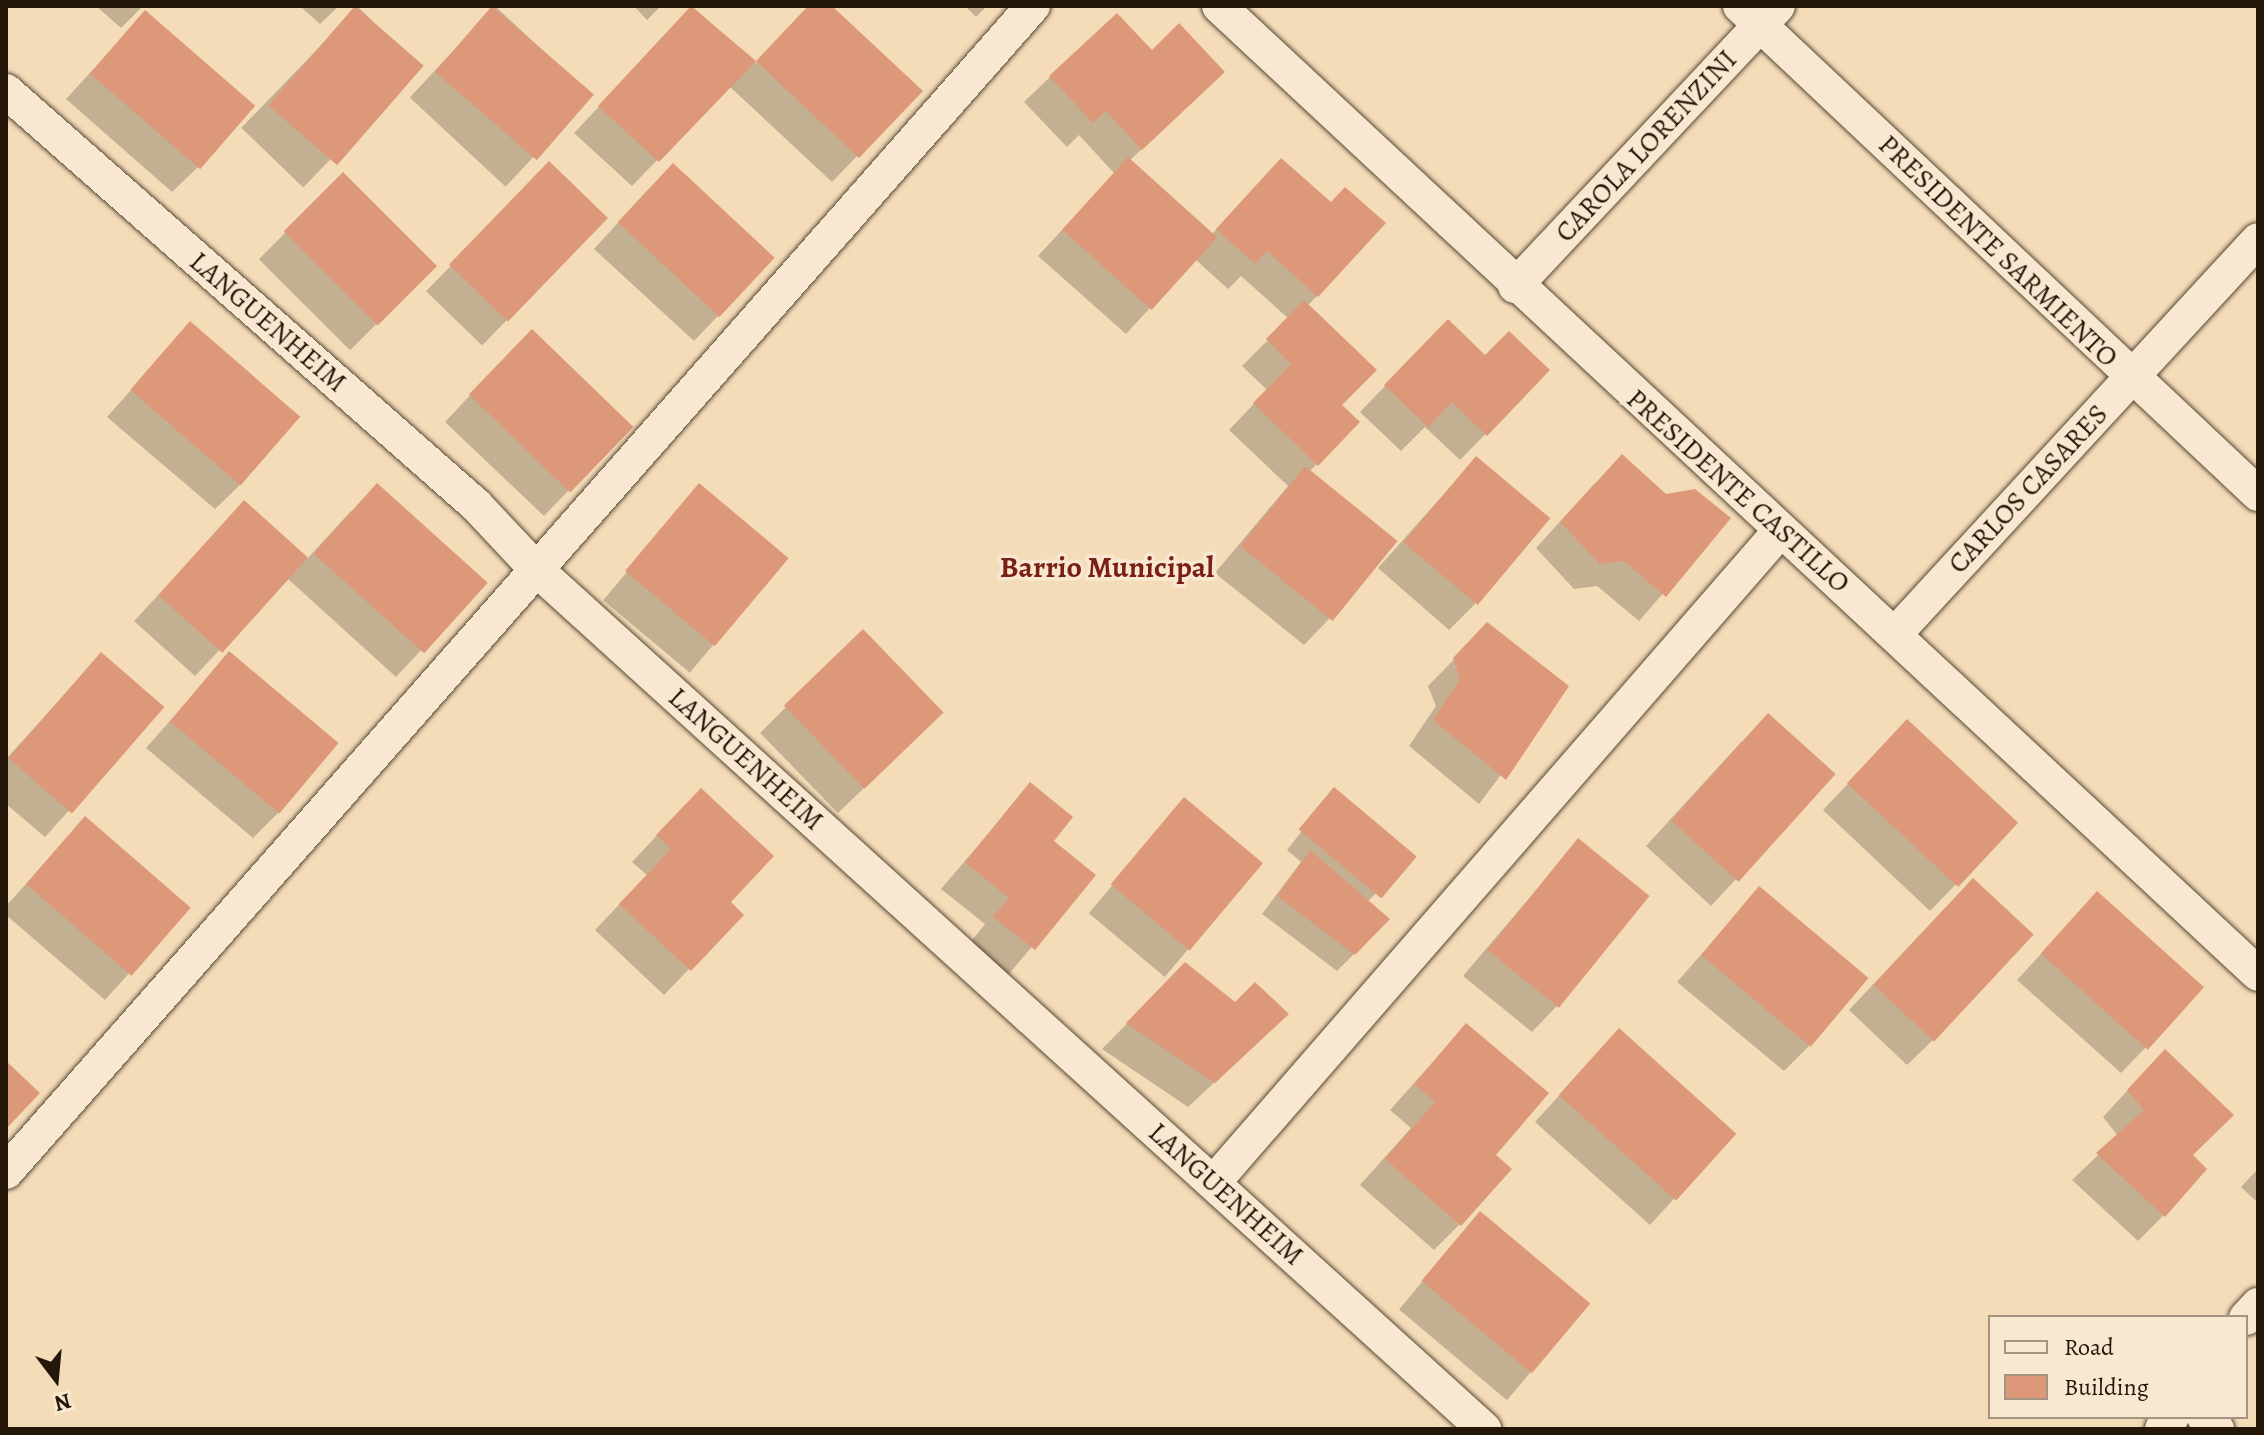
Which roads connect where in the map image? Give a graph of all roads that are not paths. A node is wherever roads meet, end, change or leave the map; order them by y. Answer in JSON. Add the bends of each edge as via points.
{"nodes":[{"id":1,"x":1033,"y":6,"type":"edge"},
{"id":2,"x":1219,"y":6,"type":"edge"},
{"id":3,"x":1759,"y":12,"type":"edge"},
{"id":4,"x":6,"y":91,"type":"edge"},
{"id":5,"x":2258,"y":240,"type":"edge"},
{"id":6,"x":1515,"y":286,"type":"junction"},
{"id":7,"x":2131,"y":378,"type":"junction"},
{"id":8,"x":2258,"y":494,"type":"edge"},
{"id":9,"x":1780,"y":531,"type":"junction"},
{"id":10,"x":537,"y":570,"type":"junction"},
{"id":11,"x":1896,"y":633,"type":"junction"},
{"id":12,"x":2258,"y":974,"type":"edge"},
{"id":13,"x":6,"y":1172,"type":"edge"},
{"id":14,"x":1214,"y":1182,"type":"junction"},
{"id":15,"x":1484,"y":1429,"type":"edge"}],
"edges":[{"from":1,"to":10,"type":"street"},
{"from":2,"to":6,"type":"street","name":"PRESIDENTE CASTILLO"},
{"from":3,"to":6,"type":"street","name":"CAROLA LORENZINI"},
{"from":3,"to":7,"type":"street","name":"PRESIDENTE SARMIENTO"},
{"from":4,"to":10,"type":"street","name":"LANGUENHEIM","via":[[476,505]]},
{"from":5,"to":7,"type":"street","name":"CARLOS CASARES"},
{"from":6,"to":9,"type":"street","name":"PRESIDENTE CASTILLO"},
{"from":7,"to":8,"type":"street","name":"PRESIDENTE SARMIENTO"},
{"from":7,"to":11,"type":"street","name":"CARLOS CASARES"},
{"from":9,"to":11,"type":"street","name":"PRESIDENTE CASTILLO"},
{"from":9,"to":14,"type":"street"},
{"from":10,"to":13,"type":"street"},
{"from":10,"to":14,"type":"street","name":"LANGUENHEIM"},
{"from":11,"to":12,"type":"street","name":"PRESIDENTE CASTILLO"},
{"from":14,"to":15,"type":"street","name":"LANGUENHEIM"}]}
